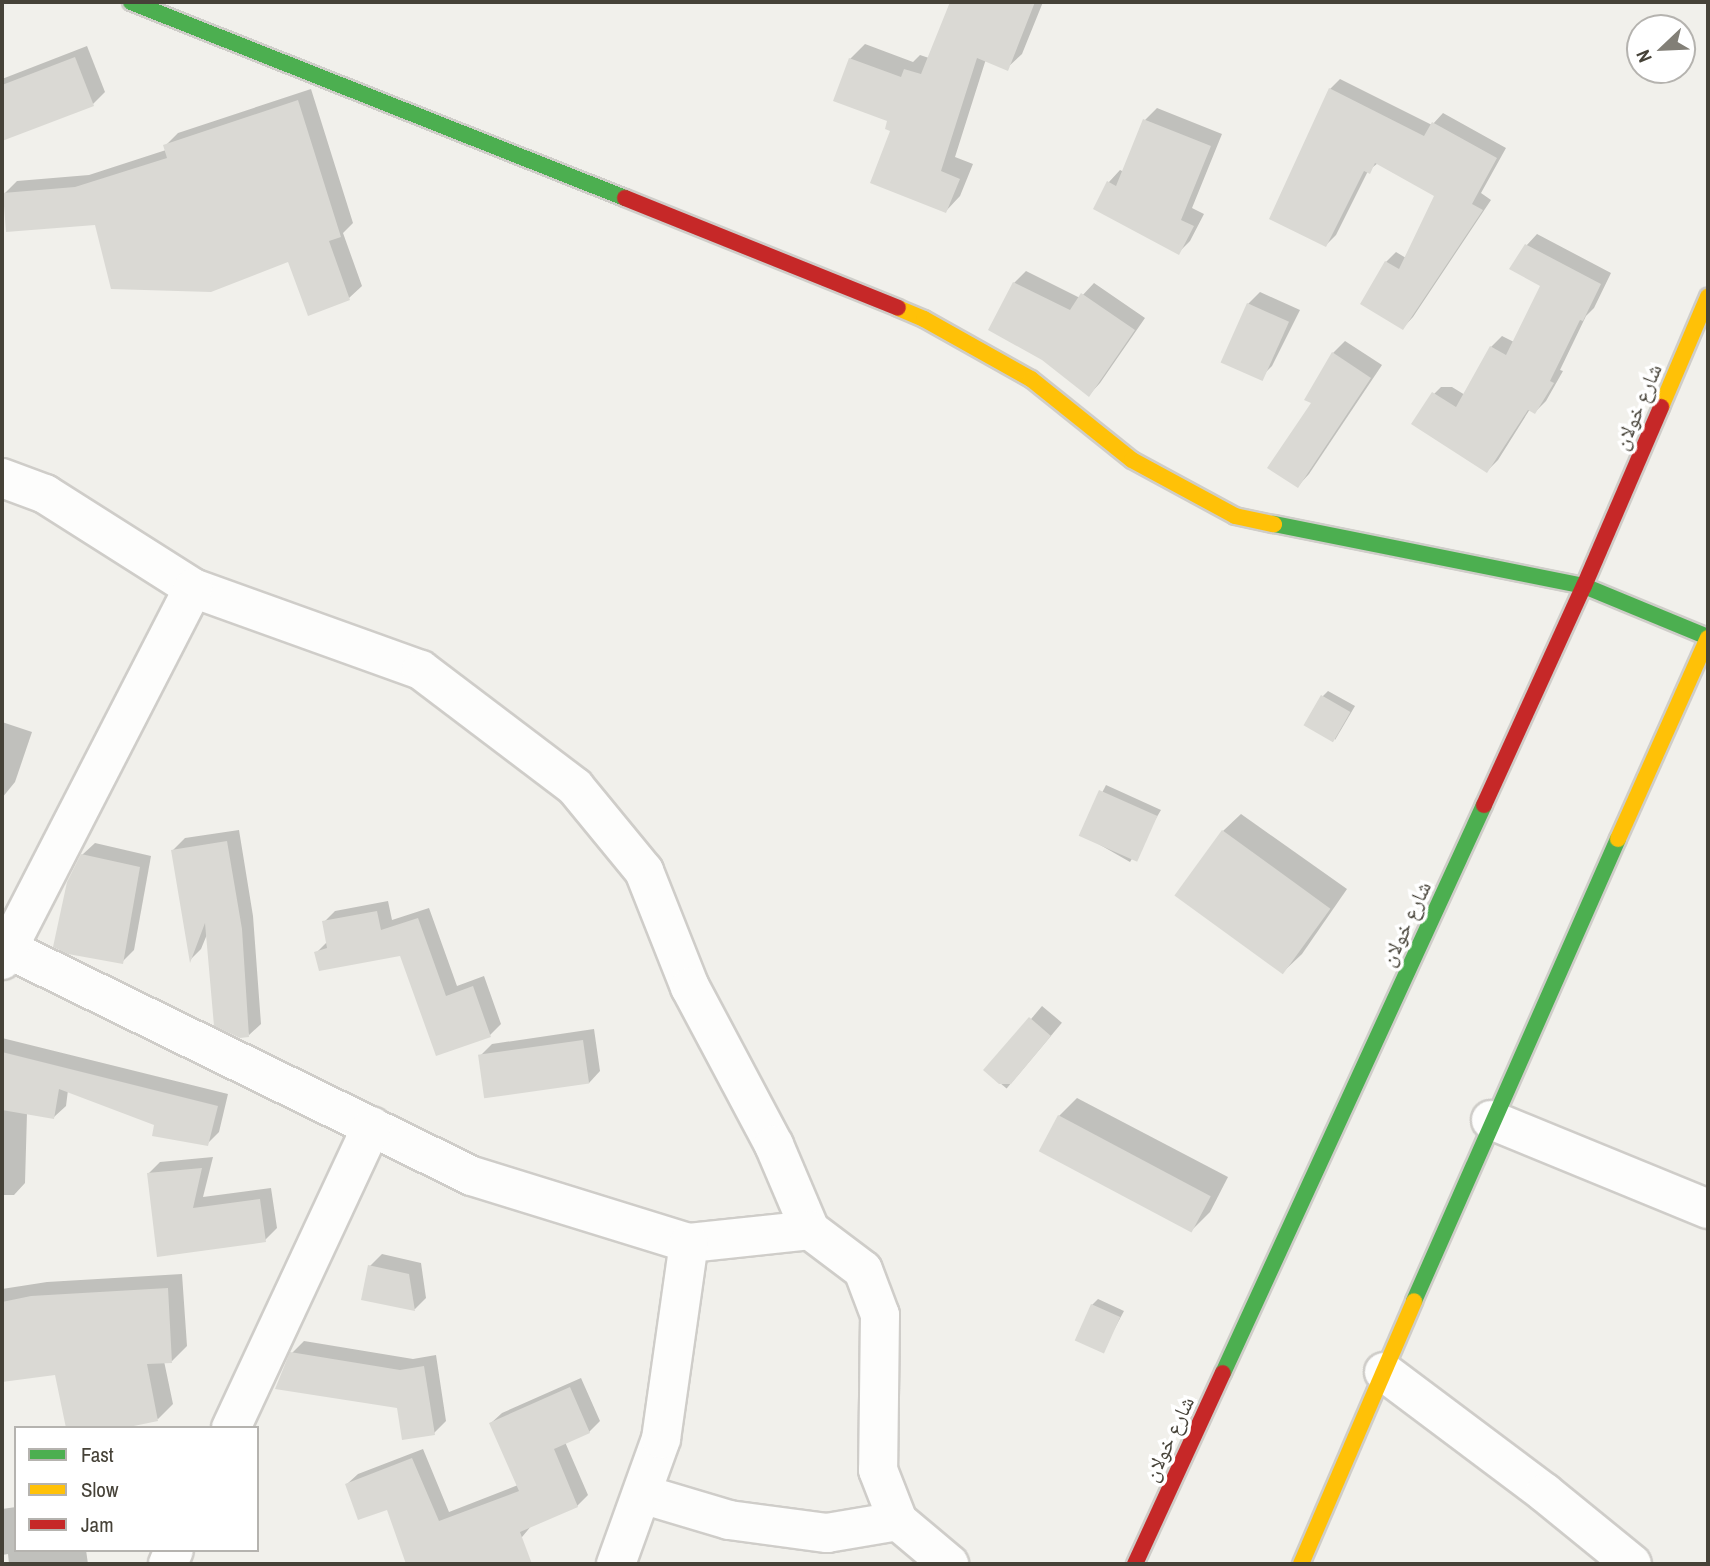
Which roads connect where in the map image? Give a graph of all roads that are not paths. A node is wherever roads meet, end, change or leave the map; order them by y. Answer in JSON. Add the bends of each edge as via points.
{"nodes":[{"id":1,"x":131,"y":2,"type":"edge"},
{"id":2,"x":1708,"y":297,"type":"edge"},
{"id":3,"x":2,"y":478,"type":"edge"},
{"id":4,"x":1584,"y":586,"type":"junction"},
{"id":5,"x":193,"y":588,"type":"junction"},
{"id":6,"x":1708,"y":637,"type":"edge"},
{"id":7,"x":3,"y":951,"type":"edge"},
{"id":8,"x":1491,"y":1120,"type":"junction"},
{"id":9,"x":372,"y":1126,"type":"junction"},
{"id":10,"x":1708,"y":1209,"type":"edge"},
{"id":11,"x":810,"y":1230,"type":"junction"},
{"id":12,"x":689,"y":1243,"type":"junction"},
{"id":13,"x":1384,"y":1372,"type":"junction"},
{"id":14,"x":232,"y":1426,"type":"edge"},
{"id":15,"x":642,"y":1494,"type":"junction"},
{"id":16,"x":898,"y":1521,"type":"junction"},
{"id":17,"x":616,"y":1564,"type":"edge"},
{"id":18,"x":949,"y":1564,"type":"edge"},
{"id":19,"x":1135,"y":1564,"type":"edge"},
{"id":20,"x":1301,"y":1564,"type":"edge"},
{"id":21,"x":1632,"y":1564,"type":"edge"}],
"edges":[{"from":1,"to":4,"type":"main road","via":[[924,319],[1031,379],[1132,460],[1235,516]]},
{"from":2,"to":4,"type":"main road","name":"شارع خولان"},
{"from":3,"to":5,"type":"street","via":[[45,494]]},
{"from":4,"to":6,"type":"main road"},
{"from":4,"to":19,"type":"main road","name":"شارع خولان"},
{"from":5,"to":7,"type":"street"},
{"from":5,"to":11,"type":"street","via":[[421,670],[575,787],[644,871],[690,987],[774,1145]]},
{"from":6,"to":8,"type":"main road"},
{"from":7,"to":9,"type":"street"},
{"from":8,"to":10,"type":"street"},
{"from":8,"to":13,"type":"main road"},
{"from":9,"to":12,"type":"street","via":[[472,1176]]},
{"from":9,"to":14,"type":"street"},
{"from":11,"to":12,"type":"street"},
{"from":11,"to":16,"type":"street","via":[[863,1270],[880,1315],[878,1470]]},
{"from":12,"to":15,"type":"street","via":[[661,1439]]},
{"from":13,"to":20,"type":"main road"},
{"from":13,"to":21,"type":"street"},
{"from":15,"to":16,"type":"street","via":[[729,1520],[827,1533]]},
{"from":15,"to":17,"type":"street"},
{"from":16,"to":18,"type":"street"}]}
